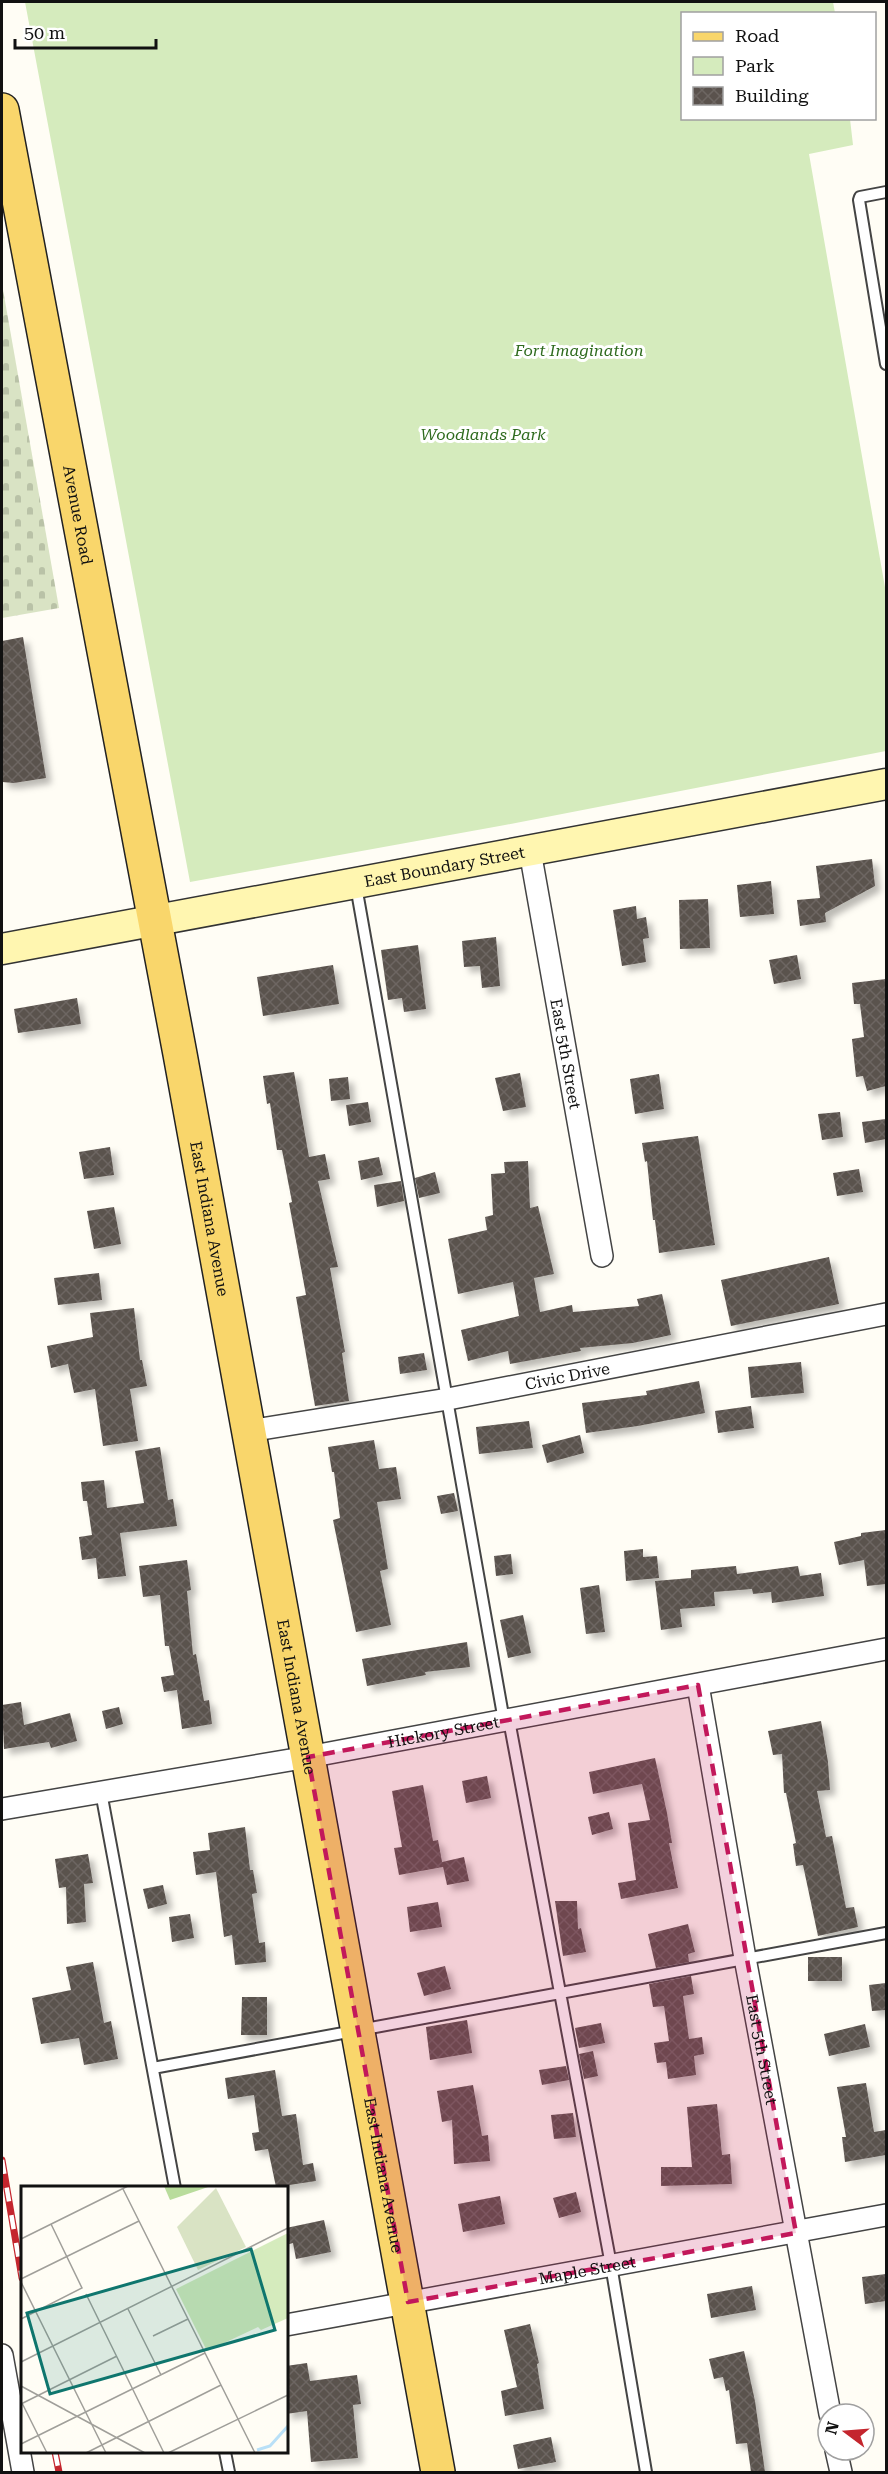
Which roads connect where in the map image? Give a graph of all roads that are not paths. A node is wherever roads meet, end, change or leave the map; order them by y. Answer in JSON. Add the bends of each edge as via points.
{"nodes":[{"id":1,"x":2,"y":110,"type":"edge"},
{"id":2,"x":886,"y":192,"type":"edge"},
{"id":3,"x":886,"y":364,"type":"edge"},
{"id":4,"x":886,"y":784,"type":"edge"},
{"id":5,"x":530,"y":851,"type":"junction"},
{"id":6,"x":356,"y":883,"type":"junction"},
{"id":7,"x":154,"y":921,"type":"junction"},
{"id":8,"x":2,"y":949,"type":"edge"},
{"id":9,"x":602,"y":1256,"type":"dead end"},
{"id":10,"x":886,"y":1314,"type":"edge"},
{"id":11,"x":448,"y":1399,"type":"junction"},
{"id":12,"x":248,"y":1431,"type":"junction"},
{"id":13,"x":886,"y":1652,"type":"edge"},
{"id":14,"x":698,"y":1685,"type":"junction"},
{"id":15,"x":506,"y":1720,"type":"junction"},
{"id":16,"x":308,"y":1757,"type":"junction"},
{"id":17,"x":101,"y":1792,"type":"junction"},
{"id":18,"x":2,"y":1809,"type":"edge"},
{"id":19,"x":886,"y":1932,"type":"edge"},
{"id":20,"x":745,"y":1958,"type":"junction"},
{"id":21,"x":560,"y":1992,"type":"junction"},
{"id":22,"x":358,"y":2029,"type":"junction"},
{"id":23,"x":153,"y":2068,"type":"junction"},
{"id":24,"x":176,"y":2186,"type":"edge"},
{"id":25,"x":886,"y":2215,"type":"edge"},
{"id":26,"x":796,"y":2233,"type":"junction"},
{"id":27,"x":611,"y":2265,"type":"junction"},
{"id":28,"x":408,"y":2302,"type":"junction"},
{"id":29,"x":288,"y":2325,"type":"edge"},
{"id":30,"x":2,"y":2355,"type":"edge"},
{"id":31,"x":10,"y":2376,"type":"edge"},
{"id":32,"x":828,"y":2402,"type":"edge"},
{"id":33,"x":225,"y":2453,"type":"edge"},
{"id":34,"x":23,"y":2472,"type":"edge"},
{"id":35,"x":229,"y":2472,"type":"edge"},
{"id":36,"x":438,"y":2472,"type":"edge"},
{"id":37,"x":646,"y":2472,"type":"edge"}],
"edges":[{"from":1,"to":7,"type":"main road","name":"Avenue Road"},
{"from":2,"to":3,"type":"lane","via":[[859,200]]},
{"from":4,"to":5,"type":"street","name":"East Boundary Street"},
{"from":5,"to":6,"type":"street","name":"East Boundary Street"},
{"from":5,"to":9,"type":"street","name":"East 5th Street"},
{"from":6,"to":7,"type":"street","name":"East Boundary Street"},
{"from":6,"to":11,"type":"lane"},
{"from":7,"to":8,"type":"street","name":"East Boundary Street"},
{"from":7,"to":12,"type":"main road","name":"East Indiana Avenue"},
{"from":10,"to":11,"type":"street","name":"Civic Drive"},
{"from":11,"to":12,"type":"street","name":"Civic Drive"},
{"from":11,"to":15,"type":"lane"},
{"from":12,"to":16,"type":"main road","name":"East Indiana Avenue"},
{"from":13,"to":14,"type":"street","name":"Hickory Street"},
{"from":14,"to":15,"type":"street","name":"Hickory Street"},
{"from":14,"to":20,"type":"street","name":"East 5th Street"},
{"from":15,"to":16,"type":"street","name":"Hickory Street"},
{"from":15,"to":21,"type":"lane"},
{"from":16,"to":17,"type":"street","name":"Hickory Street"},
{"from":16,"to":22,"type":"main road","name":"East Indiana Avenue"},
{"from":17,"to":18,"type":"street","name":"Hickory Street"},
{"from":17,"to":23,"type":"lane"},
{"from":19,"to":20,"type":"lane"},
{"from":20,"to":21,"type":"lane"},
{"from":20,"to":26,"type":"street","name":"East 5th Street"},
{"from":21,"to":22,"type":"lane"},
{"from":21,"to":27,"type":"lane"},
{"from":22,"to":23,"type":"lane"},
{"from":22,"to":28,"type":"main road","name":"East Indiana Avenue"},
{"from":23,"to":24,"type":"lane"},
{"from":25,"to":26,"type":"street","name":"Maple Street"},
{"from":26,"to":27,"type":"street","name":"Maple Street"},
{"from":26,"to":32,"type":"street","name":"East 5th Street"},
{"from":27,"to":28,"type":"street","name":"Maple Street"},
{"from":27,"to":37,"type":"lane"},
{"from":28,"to":29,"type":"street","name":"Maple Street"},
{"from":28,"to":36,"type":"main road","name":"East Indiana Avenue"},
{"from":30,"to":31,"type":"street"},
{"from":31,"to":34,"type":"street"},
{"from":33,"to":35,"type":"lane"}]}
